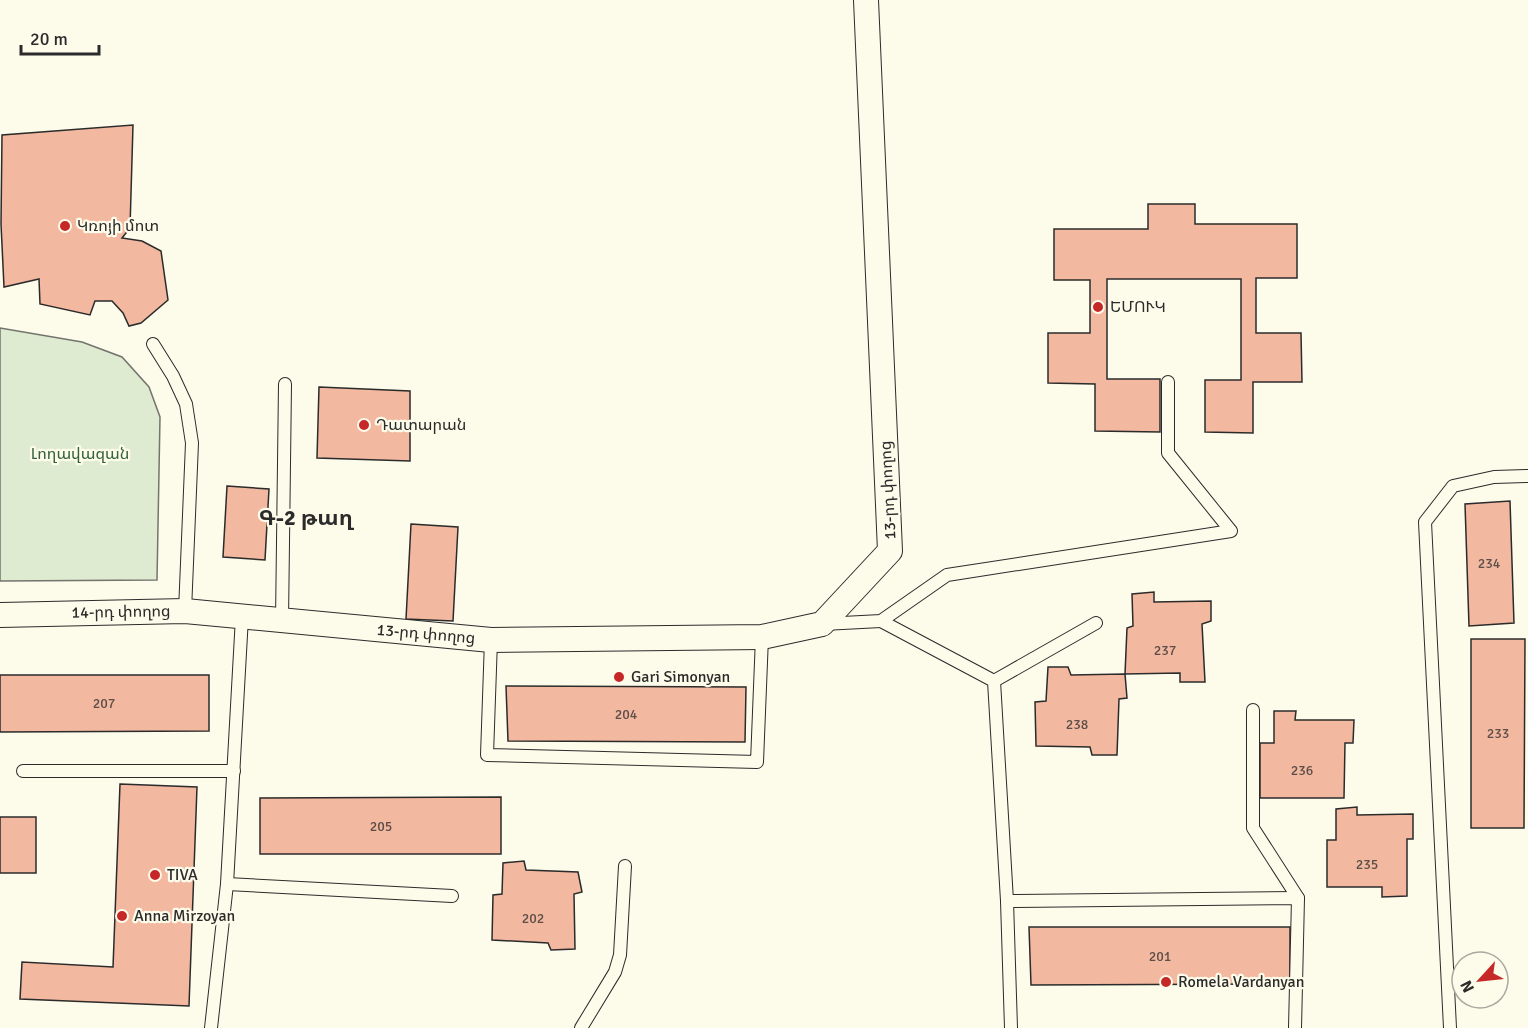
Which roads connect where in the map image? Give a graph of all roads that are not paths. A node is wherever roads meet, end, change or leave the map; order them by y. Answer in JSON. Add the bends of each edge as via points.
{"nodes":[{"id":1,"x":866,"y":0,"type":"edge"},
{"id":2,"x":153,"y":344,"type":"dead end"},
{"id":3,"x":1168,"y":382,"type":"dead end"},
{"id":4,"x":285,"y":384,"type":"dead end"},
{"id":5,"x":1528,"y":476,"type":"edge"},
{"id":6,"x":185,"y":611,"type":"junction"},
{"id":7,"x":0,"y":615,"type":"edge"},
{"id":8,"x":242,"y":617,"type":"junction"},
{"id":9,"x":282,"y":621,"type":"junction"},
{"id":10,"x":880,"y":621,"type":"junction"},
{"id":11,"x":1095,"y":623,"type":"dead end"},
{"id":12,"x":822,"y":624,"type":"junction"},
{"id":13,"x":762,"y":637,"type":"junction"},
{"id":14,"x":491,"y":640,"type":"junction"},
{"id":15,"x":994,"y":681,"type":"junction"},
{"id":16,"x":1253,"y":710,"type":"dead end"},
{"id":17,"x":23,"y":771,"type":"dead end"},
{"id":18,"x":234,"y":771,"type":"junction"},
{"id":19,"x":625,"y":866,"type":"dead end"},
{"id":20,"x":227,"y":884,"type":"junction"},
{"id":21,"x":452,"y":896,"type":"dead end"},
{"id":22,"x":1298,"y":898,"type":"junction"},
{"id":23,"x":1007,"y":901,"type":"junction"},
{"id":24,"x":211,"y":1028,"type":"edge"},
{"id":25,"x":581,"y":1028,"type":"edge"},
{"id":26,"x":1011,"y":1028,"type":"edge"},
{"id":27,"x":1295,"y":1028,"type":"edge"},
{"id":28,"x":1450,"y":1028,"type":"edge"}],
"edges":[{"from":1,"to":12,"type":"street","name":"13-րդ փողոց","via":[[890,551]]},
{"from":2,"to":6,"type":"lane","via":[[186,404],[192,442]]},
{"from":3,"to":10,"type":"lane","via":[[1168,453],[1231,531],[947,575]]},
{"from":4,"to":9,"type":"lane"},
{"from":5,"to":28,"type":"lane","via":[[1494,477],[1453,486],[1425,522]]},
{"from":6,"to":7,"type":"street","name":"14-րդ փողոց"},
{"from":6,"to":8,"type":"street","name":"14-րդ փողոց"},
{"from":8,"to":9,"type":"street","name":"13-րդ փողոց"},
{"from":8,"to":18,"type":"lane"},
{"from":9,"to":14,"type":"street","name":"13-րդ փողոց"},
{"from":10,"to":12,"type":"lane"},
{"from":10,"to":15,"type":"lane"},
{"from":11,"to":15,"type":"lane"},
{"from":12,"to":13,"type":"street","name":"13-րդ փողոց"},
{"from":13,"to":14,"type":"street","name":"13-րդ փողոց"},
{"from":13,"to":14,"type":"lane","via":[[757,762],[487,754]]},
{"from":15,"to":23,"type":"lane"},
{"from":16,"to":22,"type":"lane","via":[[1253,828]]},
{"from":17,"to":18,"type":"lane"},
{"from":18,"to":20,"type":"lane"},
{"from":19,"to":25,"type":"lane","via":[[620,955],[615,972]]},
{"from":20,"to":21,"type":"lane"},
{"from":20,"to":24,"type":"lane"},
{"from":22,"to":23,"type":"lane"},
{"from":22,"to":27,"type":"lane"},
{"from":23,"to":26,"type":"lane"}]}
